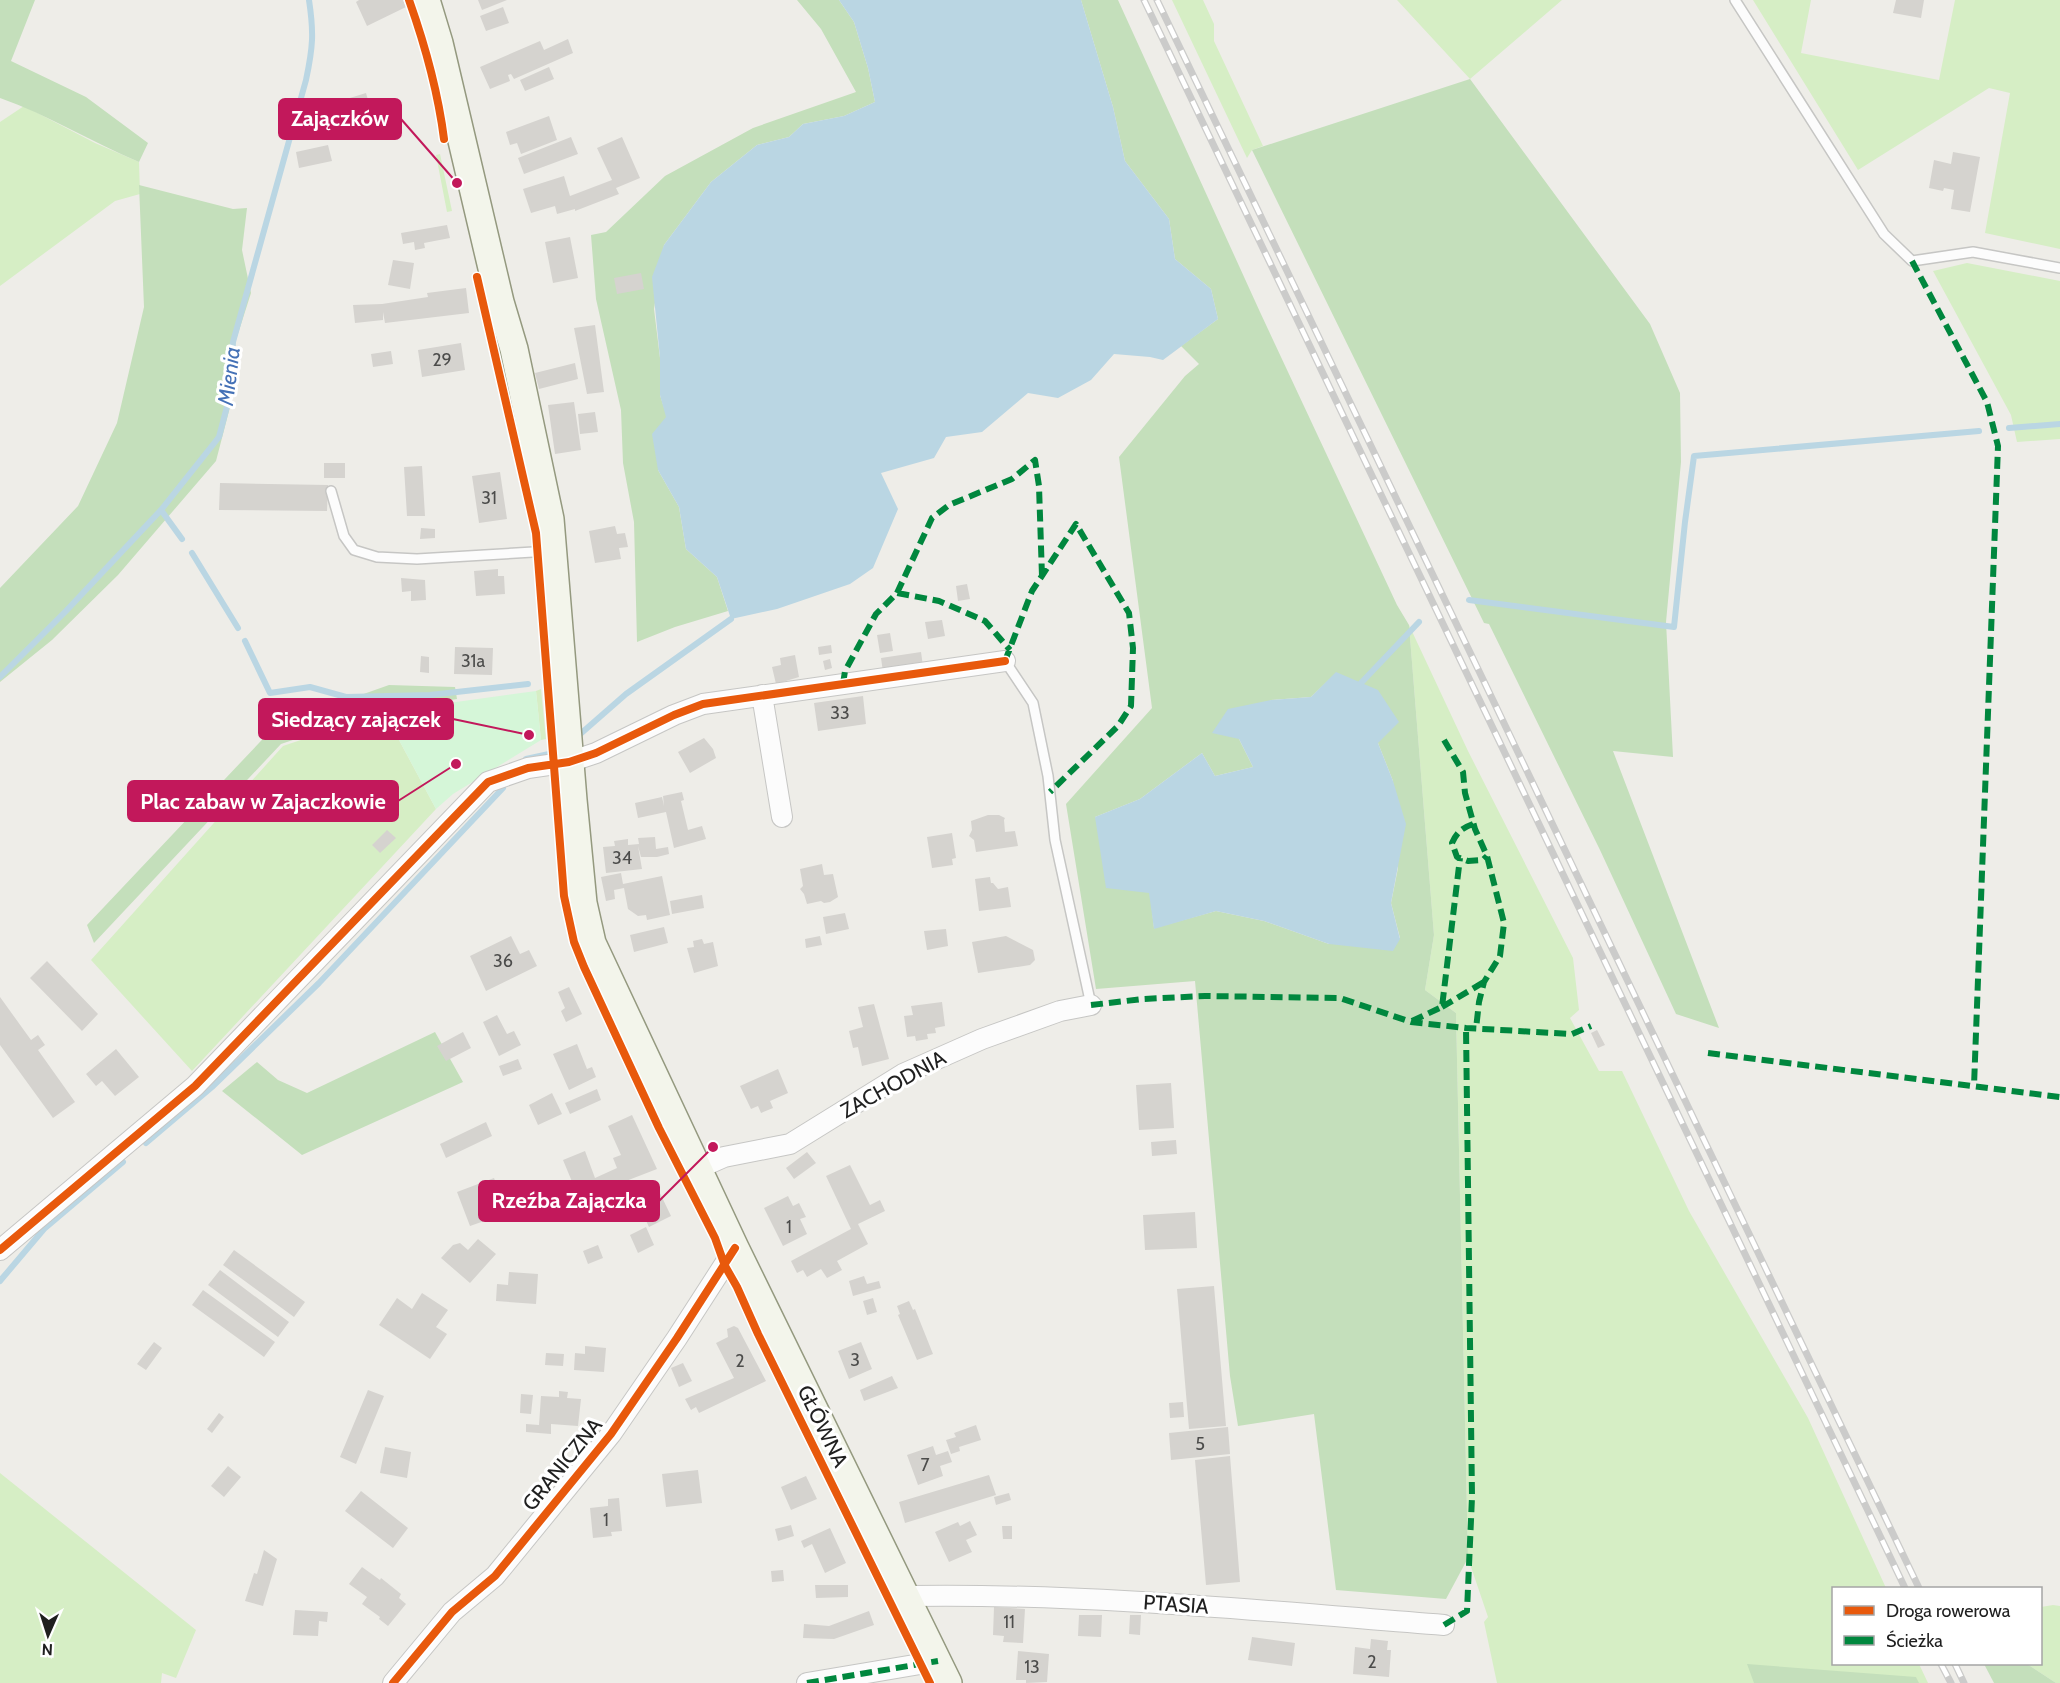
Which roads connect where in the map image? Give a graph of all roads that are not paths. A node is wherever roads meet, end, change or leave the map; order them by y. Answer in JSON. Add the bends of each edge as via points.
{"nodes":[{"id":1,"x":426,"y":0,"type":"edge"},
{"id":2,"x":1736,"y":0,"type":"edge"},
{"id":3,"x":2060,"y":268,"type":"edge"},
{"id":4,"x":331,"y":490,"type":"dead end"},
{"id":5,"x":553,"y":551,"type":"junction"},
{"id":6,"x":1005,"y":661,"type":"joint"},
{"id":7,"x":762,"y":695,"type":"junction"},
{"id":8,"x":569,"y":762,"type":"junction"},
{"id":9,"x":782,"y":817,"type":"dead end"},
{"id":10,"x":1091,"y":1005,"type":"joint"},
{"id":11,"x":699,"y":1168,"type":"junction"},
{"id":12,"x":735,"y":1248,"type":"junction"},
{"id":13,"x":0,"y":1250,"type":"edge"},
{"id":14,"x":907,"y":1596,"type":"junction"},
{"id":15,"x":1444,"y":1625,"type":"dead end"},
{"id":16,"x":943,"y":1672,"type":"edge"},
{"id":17,"x":393,"y":1683,"type":"edge"},
{"id":18,"x":807,"y":1683,"type":"edge"}],
"edges":[{"from":1,"to":5,"type":"main road","name":"GŁÓWNA","via":[[514,349],[550,519]]},
{"from":2,"to":3,"type":"lane","via":[[1884,234],[1912,261],[1973,252]]},
{"from":4,"to":5,"type":"lane","via":[[344,536],[354,550],[377,557],[417,559]]},
{"from":5,"to":8,"type":"main road","name":"GŁÓWNA"},
{"from":6,"to":7,"type":"street"},
{"from":6,"to":10,"type":"lane","via":[[1033,703],[1048,776],[1055,840]]},
{"from":7,"to":8,"type":"street","via":[[703,704]]},
{"from":7,"to":9,"type":"street"},
{"from":8,"to":11,"type":"main road","name":"GŁÓWNA","via":[[592,943]]},
{"from":8,"to":13,"type":"street","via":[[528,768],[488,782],[195,1086]]},
{"from":10,"to":11,"type":"street","name":"ZACHODNIA","via":[[1060,1011],[982,1039],[903,1074],[790,1144],[724,1157]]},
{"from":11,"to":12,"type":"main road","name":"GŁÓWNA"},
{"from":12,"to":14,"type":"main road","name":"GŁÓWNA"},
{"from":12,"to":17,"type":"street","name":"GRANICZNA","via":[[611,1434],[495,1576],[452,1612]]},
{"from":14,"to":15,"type":"street","name":"PTASIA","via":[[959,1594],[1125,1601]]},
{"from":14,"to":16,"type":"main road","name":"GŁÓWNA"},
{"from":16,"to":18,"type":"street"}]}
